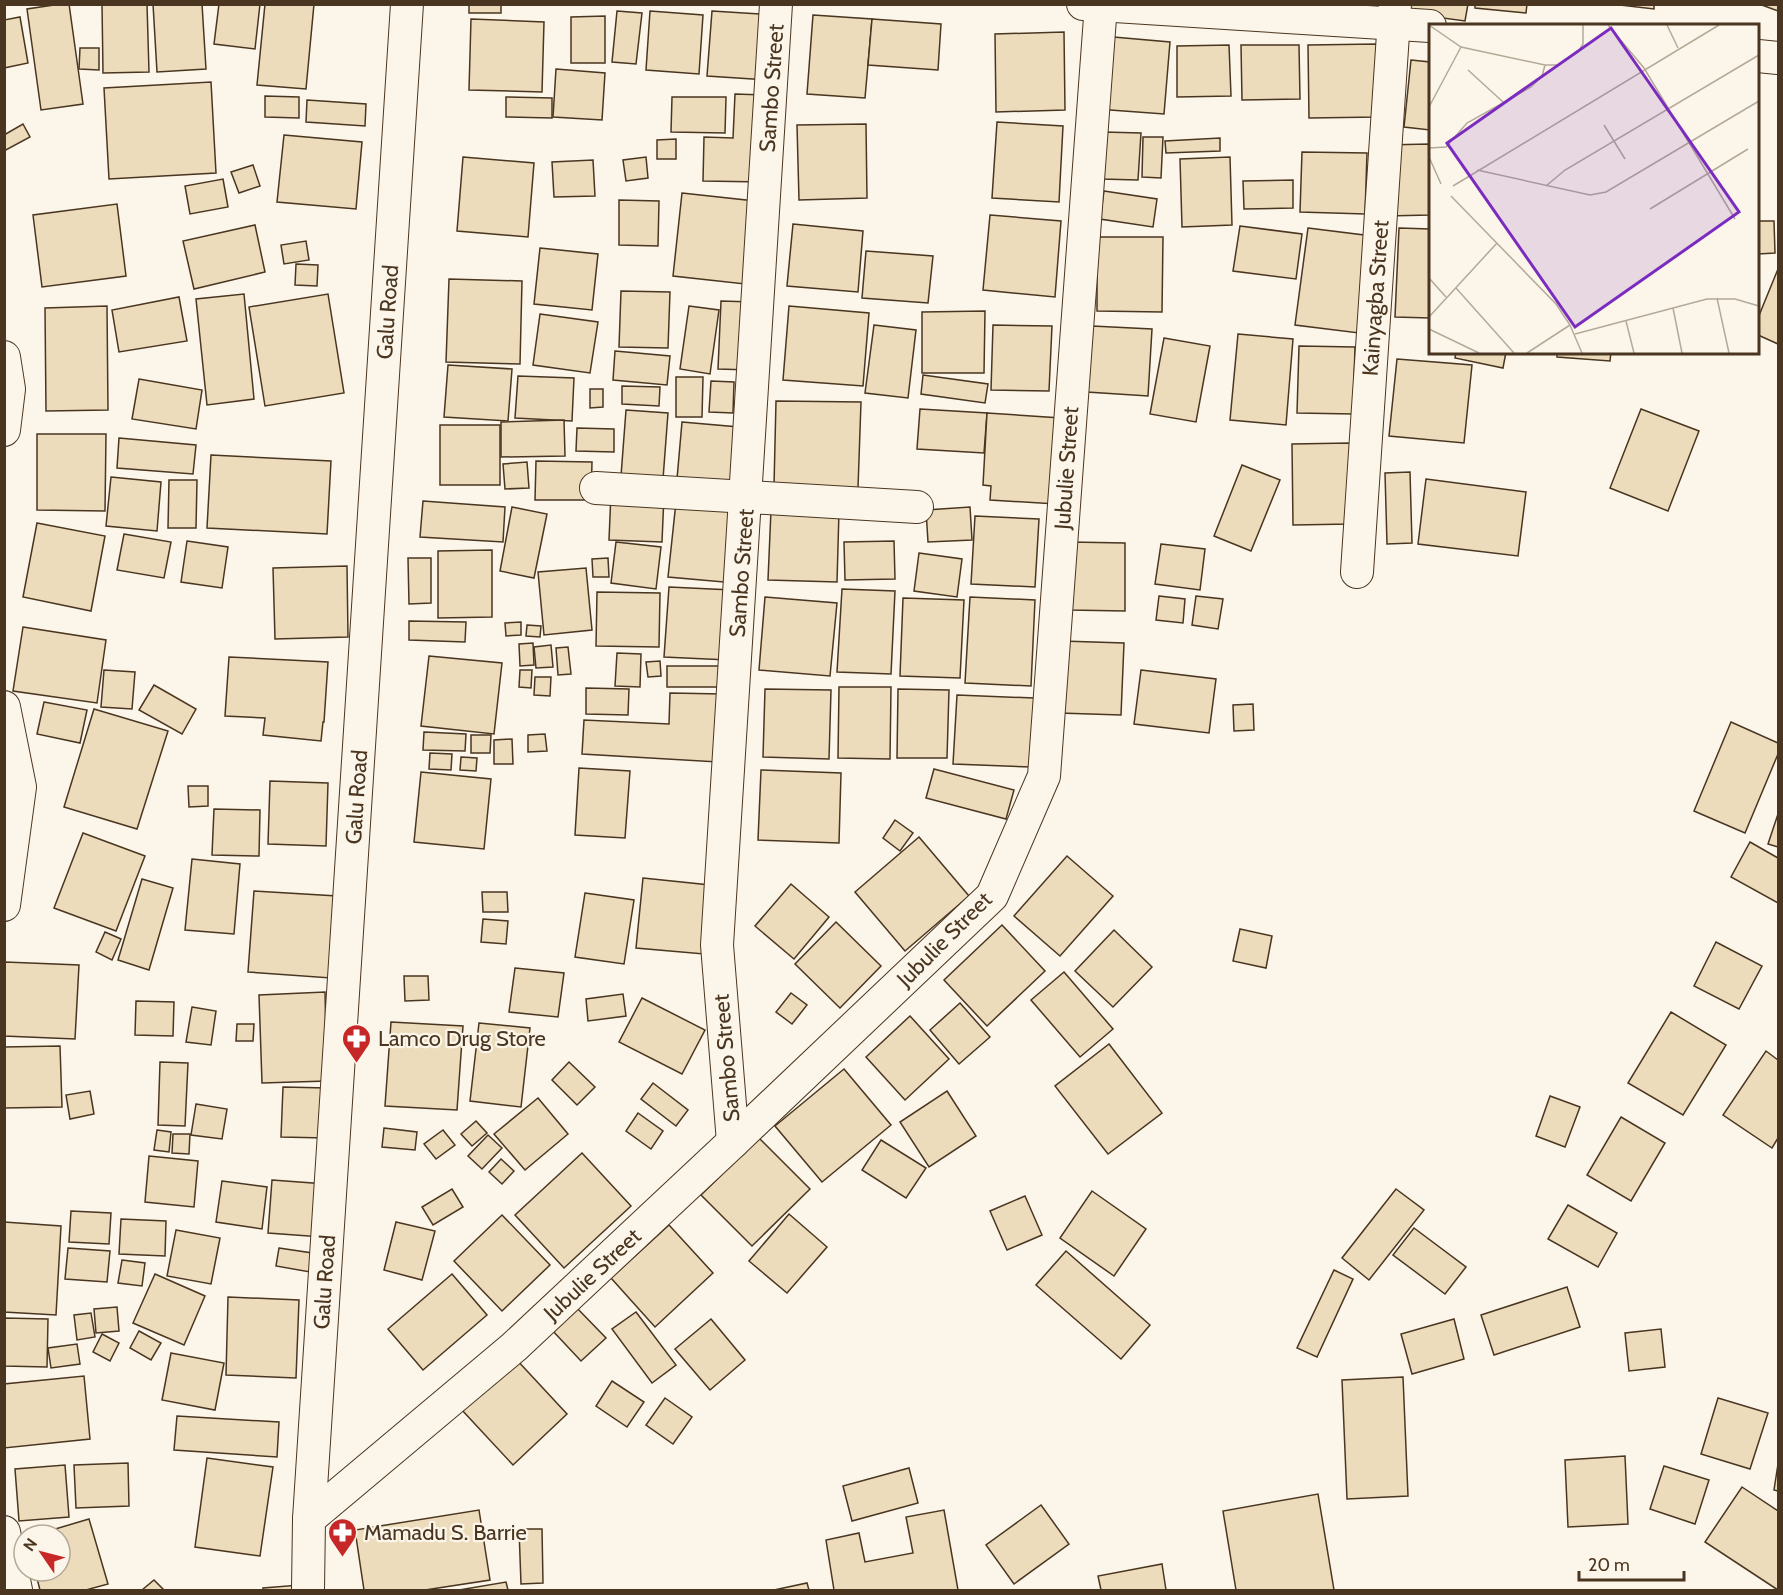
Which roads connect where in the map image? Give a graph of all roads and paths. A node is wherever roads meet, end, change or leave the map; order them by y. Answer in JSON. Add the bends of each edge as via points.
{"nodes":[{"id":1,"x":407,"y":4,"type":"edge"},
{"id":2,"x":776,"y":4,"type":"edge"},
{"id":3,"x":1083,"y":4,"type":"edge"},
{"id":4,"x":1101,"y":5,"type":"edge"},
{"id":5,"x":1394,"y":14,"type":"edge"},
{"id":6,"x":1429,"y":25,"type":"edge"},
{"id":7,"x":1759,"y":56,"type":"edge"},
{"id":8,"x":1779,"y":58,"type":"edge"},
{"id":9,"x":4,"y":357,"type":"edge"},
{"id":10,"x":4,"y":430,"type":"edge"},
{"id":11,"x":596,"y":488,"type":"dead end"},
{"id":12,"x":745,"y":496,"type":"junction"},
{"id":13,"x":917,"y":507,"type":"dead end"},
{"id":14,"x":1357,"y":572,"type":"dead end"},
{"id":15,"x":4,"y":707,"type":"edge"},
{"id":16,"x":4,"y":905,"type":"edge"},
{"id":17,"x":733,"y":1142,"type":"junction"},
{"id":18,"x":309,"y":1519,"type":"junction"},
{"id":19,"x":4,"y":1532,"type":"edge"},
{"id":20,"x":16,"y":1590,"type":"edge"},
{"id":21,"x":308,"y":1590,"type":"edge"}],
"edges":[{"from":1,"to":18,"type":"street","name":"Galu Road"},
{"from":2,"to":12,"type":"street","name":"Sambo Street"},
{"from":3,"to":4,"type":"street"},
{"from":4,"to":5,"type":"street"},
{"from":4,"to":17,"type":"street","name":"Jubulie Street","via":[[1044,776],[992,896]]},
{"from":5,"to":6,"type":"street"},
{"from":5,"to":14,"type":"street","name":"Kainyagba Street"},
{"from":7,"to":8,"type":"street"},
{"from":9,"to":10,"type":"street","via":[[9,389]]},
{"from":11,"to":12,"type":"street"},
{"from":12,"to":13,"type":"street"},
{"from":12,"to":17,"type":"street","name":"Sambo Street","via":[[717,945]]},
{"from":15,"to":16,"type":"street","via":[[20,787]]},
{"from":17,"to":18,"type":"street","name":"Jubulie Street","via":[[514,1347]]},
{"from":18,"to":21,"type":"street","name":"Galu Road"},
{"from":19,"to":20,"type":"street"}]}
